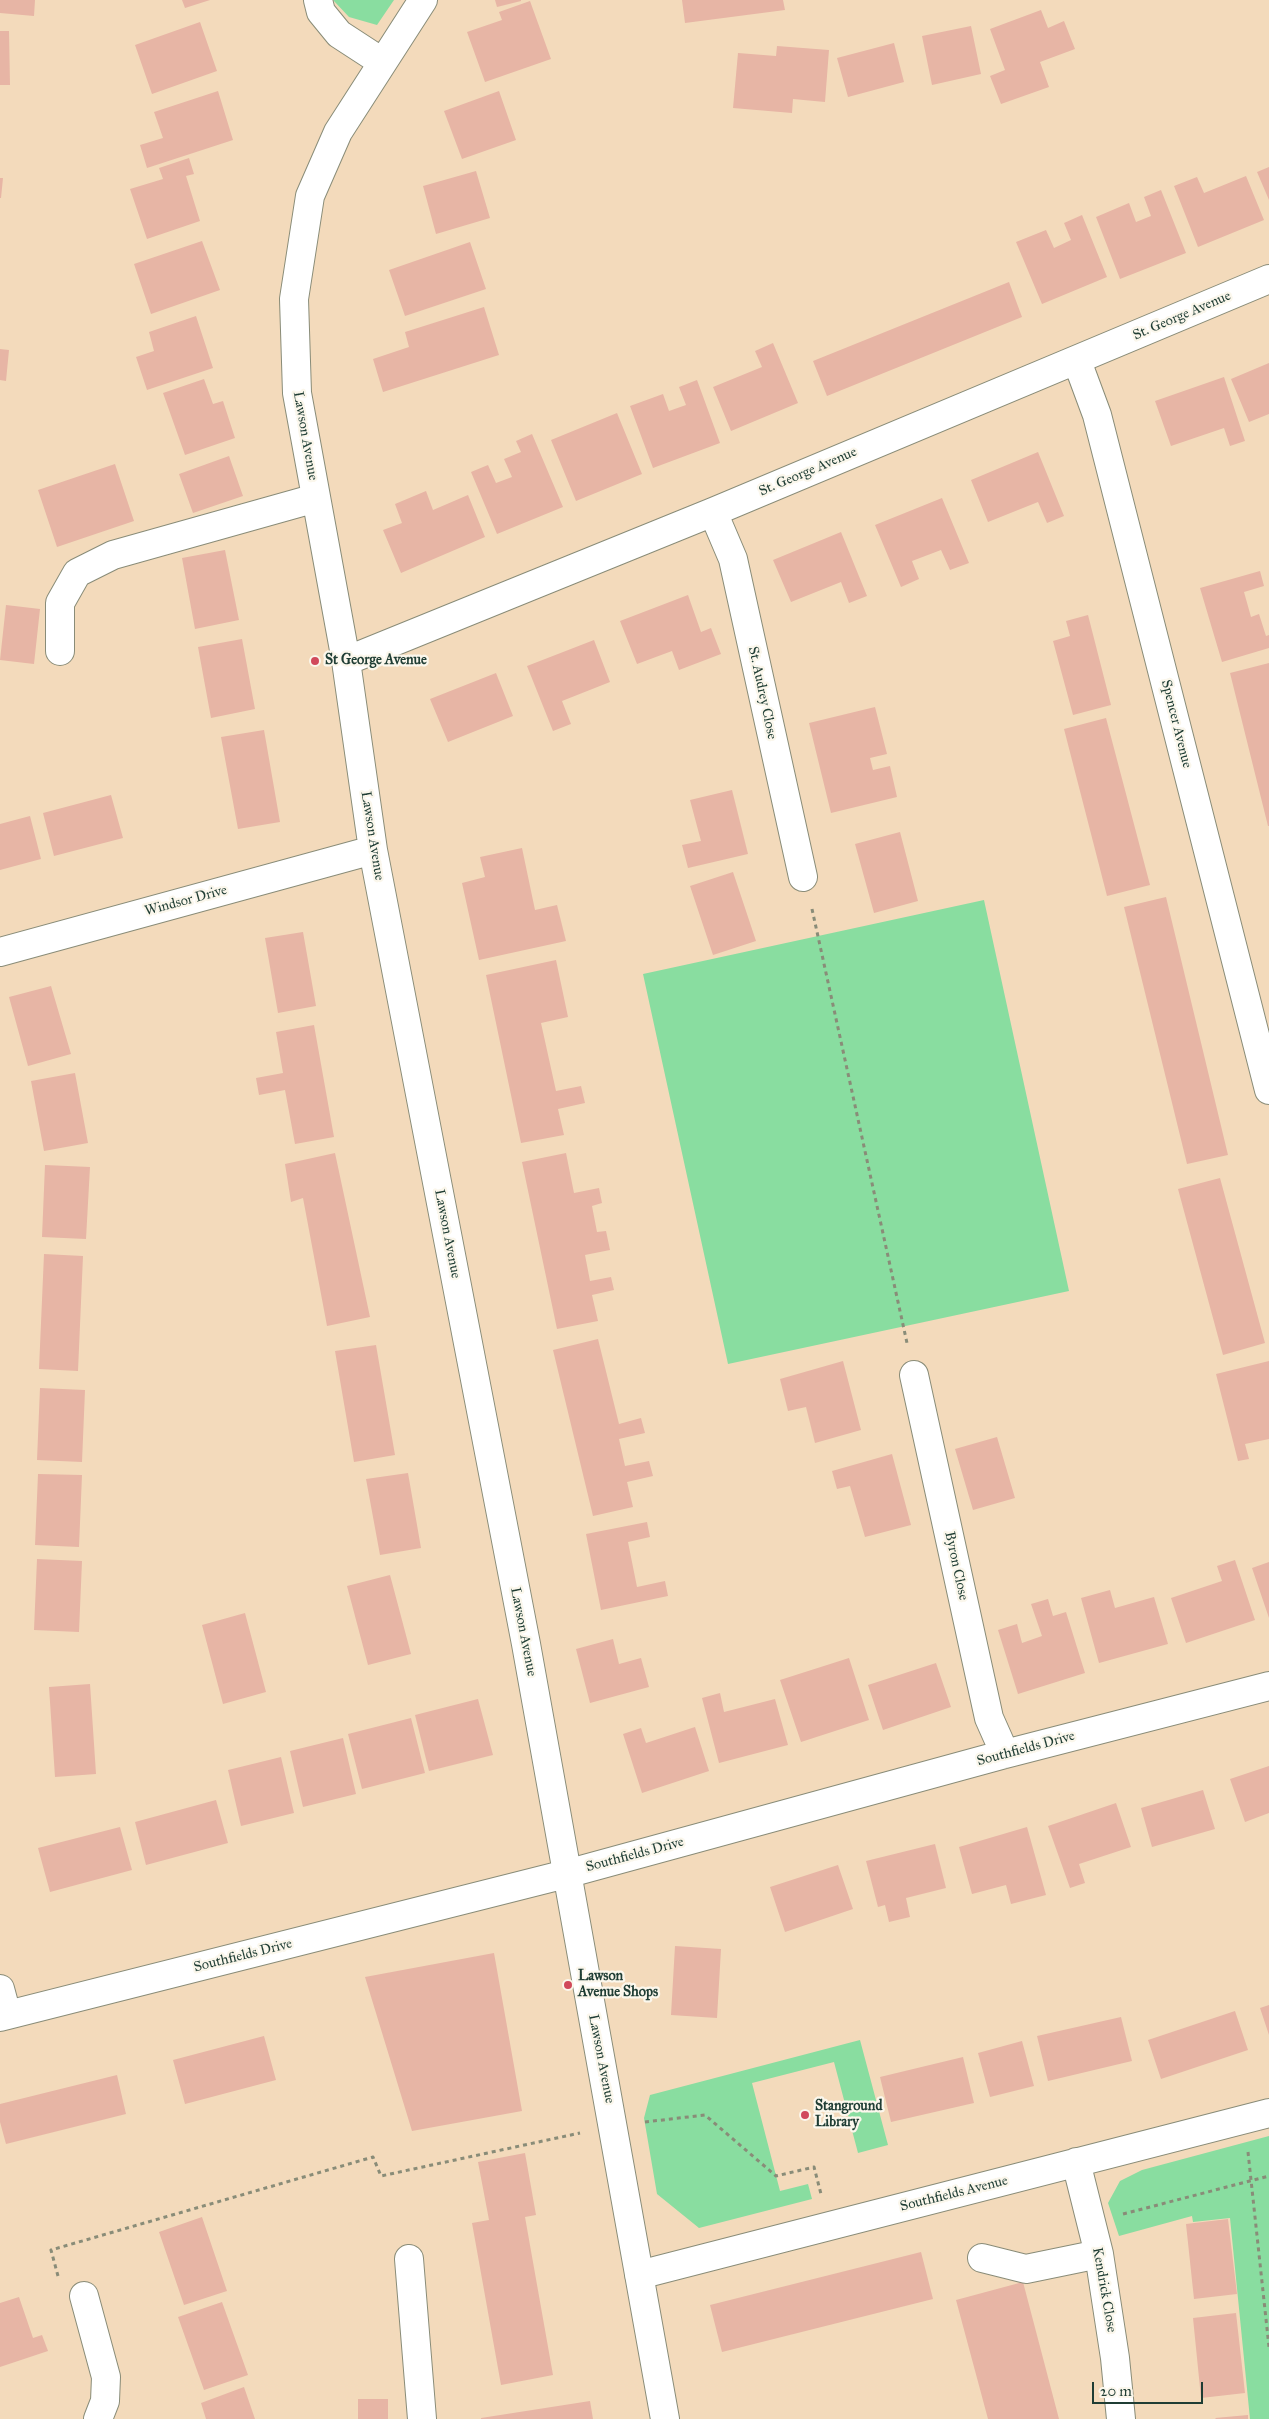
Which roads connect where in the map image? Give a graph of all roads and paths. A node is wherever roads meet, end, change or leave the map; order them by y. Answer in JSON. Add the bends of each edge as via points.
{"nodes":[{"id":1,"x":318,"y":0,"type":"edge"},
{"id":2,"x":423,"y":0,"type":"edge"},
{"id":3,"x":382,"y":62,"type":"junction"},
{"id":4,"x":1269,"y":279,"type":"edge"},
{"id":5,"x":1076,"y":361,"type":"junction"},
{"id":6,"x":316,"y":498,"type":"junction"},
{"id":7,"x":713,"y":512,"type":"junction"},
{"id":8,"x":60,"y":651,"type":"dead end"},
{"id":9,"x":346,"y":661,"type":"junction"},
{"id":10,"x":373,"y":850,"type":"junction"},
{"id":11,"x":803,"y":877,"type":"joint"},
{"id":12,"x":0,"y":952,"type":"edge"},
{"id":13,"x":1269,"y":1090,"type":"edge"},
{"id":14,"x":914,"y":1375,"type":"joint"},
{"id":15,"x":1269,"y":1686,"type":"edge"},
{"id":16,"x":1005,"y":1754,"type":"junction"},
{"id":17,"x":566,"y":1874,"type":"junction"},
{"id":18,"x":0,"y":1989,"type":"edge"},
{"id":19,"x":3,"y":2016,"type":"edge"},
{"id":20,"x":1269,"y":2113,"type":"edge"},
{"id":21,"x":1243,"y":2120,"type":"junction"},
{"id":22,"x":614,"y":2126,"type":"junction"},
{"id":23,"x":1076,"y":2162,"type":"junction"},
{"id":24,"x":1269,"y":2176,"type":"edge"},
{"id":25,"x":1252,"y":2180,"type":"junction"},
{"id":26,"x":1091,"y":2222,"type":"junction"},
{"id":27,"x":830,"y":2226,"type":"junction"},
{"id":28,"x":52,"y":2250,"type":"dead end"},
{"id":29,"x":1099,"y":2254,"type":"junction"},
{"id":30,"x":982,"y":2258,"type":"dead end"},
{"id":31,"x":409,"y":2259,"type":"dead end"},
{"id":32,"x":639,"y":2275,"type":"junction"},
{"id":33,"x":84,"y":2296,"type":"dead end"},
{"id":34,"x":1269,"y":2347,"type":"edge"},
{"id":35,"x":98,"y":2419,"type":"edge"},
{"id":36,"x":422,"y":2419,"type":"edge"},
{"id":37,"x":664,"y":2419,"type":"edge"},
{"id":38,"x":1121,"y":2419,"type":"edge"}],
"edges":[{"from":1,"to":3,"type":"street","via":[[321,12],[339,34]]},
{"from":2,"to":3,"type":"street","name":"Lawson Avenue"},
{"from":3,"to":6,"type":"street","name":"Lawson Avenue","via":[[338,132],[310,196],[294,299],[297,393]]},
{"from":4,"to":5,"type":"street","name":"St. George Avenue"},
{"from":5,"to":7,"type":"street","name":"St. George Avenue"},
{"from":5,"to":13,"type":"street","name":"Spencer Avenue","via":[[1097,415]]},
{"from":6,"to":8,"type":"street","via":[[113,555],[77,573],[60,604]]},
{"from":6,"to":9,"type":"street","name":"Lawson Avenue"},
{"from":7,"to":9,"type":"street","name":"St. George Avenue"},
{"from":7,"to":11,"type":"street","name":"St. Audrey Close","via":[[733,560]]},
{"from":9,"to":10,"type":"street","name":"Lawson Avenue"},
{"from":10,"to":12,"type":"street","name":"Windsor Drive"},
{"from":10,"to":17,"type":"street","name":"Lawson Avenue","via":[[526,1644]]},
{"from":11,"to":14,"type":"path","via":[[819,936]]},
{"from":14,"to":16,"type":"street","name":"Byron Close","via":[[989,1718]]},
{"from":15,"to":16,"type":"street","name":"Southfields Drive"},
{"from":16,"to":17,"type":"street","name":"Southfields Drive"},
{"from":17,"to":19,"type":"street","name":"Southfields Drive"},
{"from":17,"to":22,"type":"street","name":"Lawson Avenue"},
{"from":18,"to":19,"type":"street"},
{"from":20,"to":21,"type":"street","name":"Southfields Avenue"},
{"from":21,"to":23,"type":"street","name":"Southfields Avenue"},
{"from":21,"to":25,"type":"path"},
{"from":22,"to":27,"type":"path","via":[[705,2115],[776,2176],[814,2167]]},
{"from":22,"to":28,"type":"path","via":[[381,2176],[373,2157]]},
{"from":22,"to":32,"type":"street","name":"Lawson Avenue"},
{"from":23,"to":26,"type":"street","name":"Kendrick Close"},
{"from":23,"to":27,"type":"street","name":"Southfields Avenue"},
{"from":24,"to":25,"type":"path"},
{"from":25,"to":26,"type":"path"},
{"from":25,"to":34,"type":"path"},
{"from":26,"to":29,"type":"street","name":"Kendrick Close"},
{"from":27,"to":32,"type":"street","name":"Southfields Avenue"},
{"from":29,"to":30,"type":"street","via":[[1026,2269]]},
{"from":29,"to":38,"type":"street","name":"Kendrick Close"},
{"from":31,"to":36,"type":"street"},
{"from":32,"to":37,"type":"street","name":"Lawson Avenue"},
{"from":33,"to":35,"type":"street","via":[[106,2377],[106,2401]]}]}
